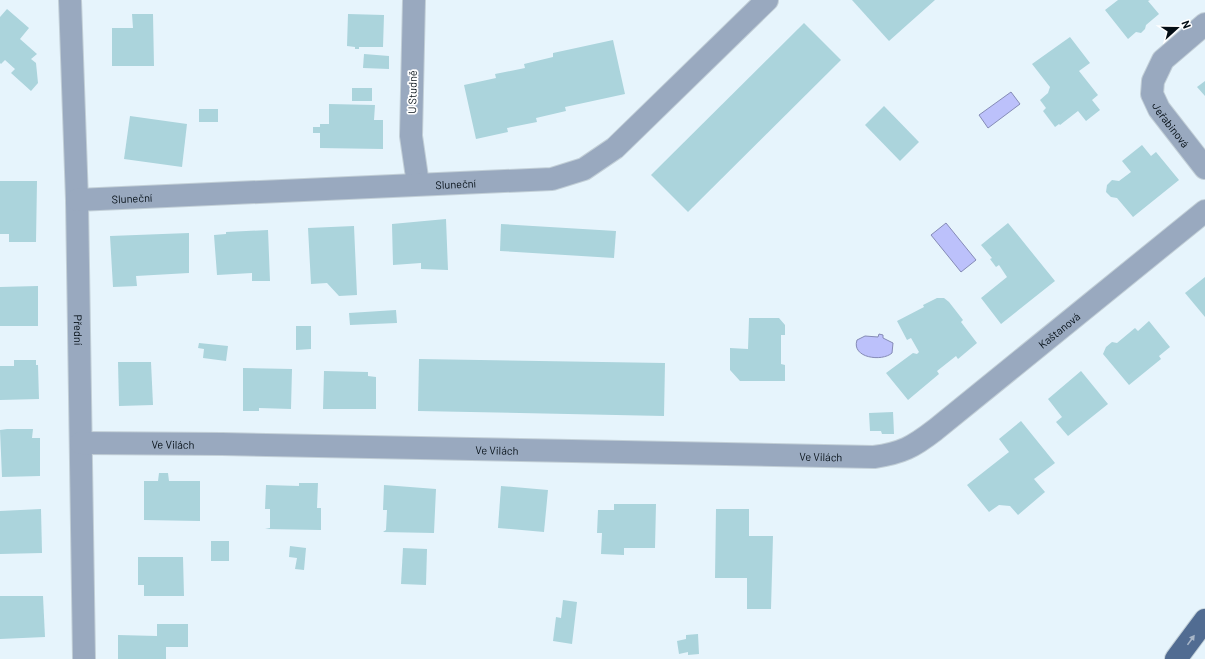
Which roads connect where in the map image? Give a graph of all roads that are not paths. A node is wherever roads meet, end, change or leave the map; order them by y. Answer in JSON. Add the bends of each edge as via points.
{"nodes":[{"id":1,"x":70,"y":0,"type":"edge"},
{"id":2,"x":414,"y":0,"type":"edge"},
{"id":3,"x":767,"y":0,"type":"edge"},
{"id":4,"x":743,"y":10,"type":"edge"},
{"id":5,"x":1205,"y":24,"type":"edge"},
{"id":6,"x":1205,"y":168,"type":"edge"},
{"id":7,"x":418,"y":184,"type":"junction"},
{"id":8,"x":77,"y":200,"type":"junction"},
{"id":9,"x":1205,"y":210,"type":"edge"},
{"id":10,"x":81,"y":443,"type":"junction"},
{"id":11,"x":911,"y":447,"type":"joint"},
{"id":12,"x":1205,"y":620,"type":"edge"},
{"id":13,"x":84,"y":659,"type":"edge"},
{"id":14,"x":1176,"y":659,"type":"edge"}],
"edges":[{"from":1,"to":8,"type":"street","name":"Přední"},
{"from":2,"to":7,"type":"street","name":"U Studně","via":[[411,136]]},
{"from":3,"to":4,"type":"street","name":"Sluneční"},
{"from":4,"to":7,"type":"street","name":"Sluneční","via":[[686,81],[615,148],[584,168],[552,179]]},
{"from":5,"to":6,"type":"street","name":"Jeřabinová","via":[[1163,60],[1154,76],[1152,94],[1159,109]]},
{"from":7,"to":8,"type":"street","name":"Sluneční"},
{"from":8,"to":10,"type":"street","name":"Přední"},
{"from":9,"to":11,"type":"street","name":"Kaštanová"},
{"from":10,"to":11,"type":"street","name":"Ve Vilách","via":[[874,457],[893,454]]},
{"from":10,"to":13,"type":"street","name":"Přední"},
{"from":14,"to":12,"type":"main road","one_way":true}]}
